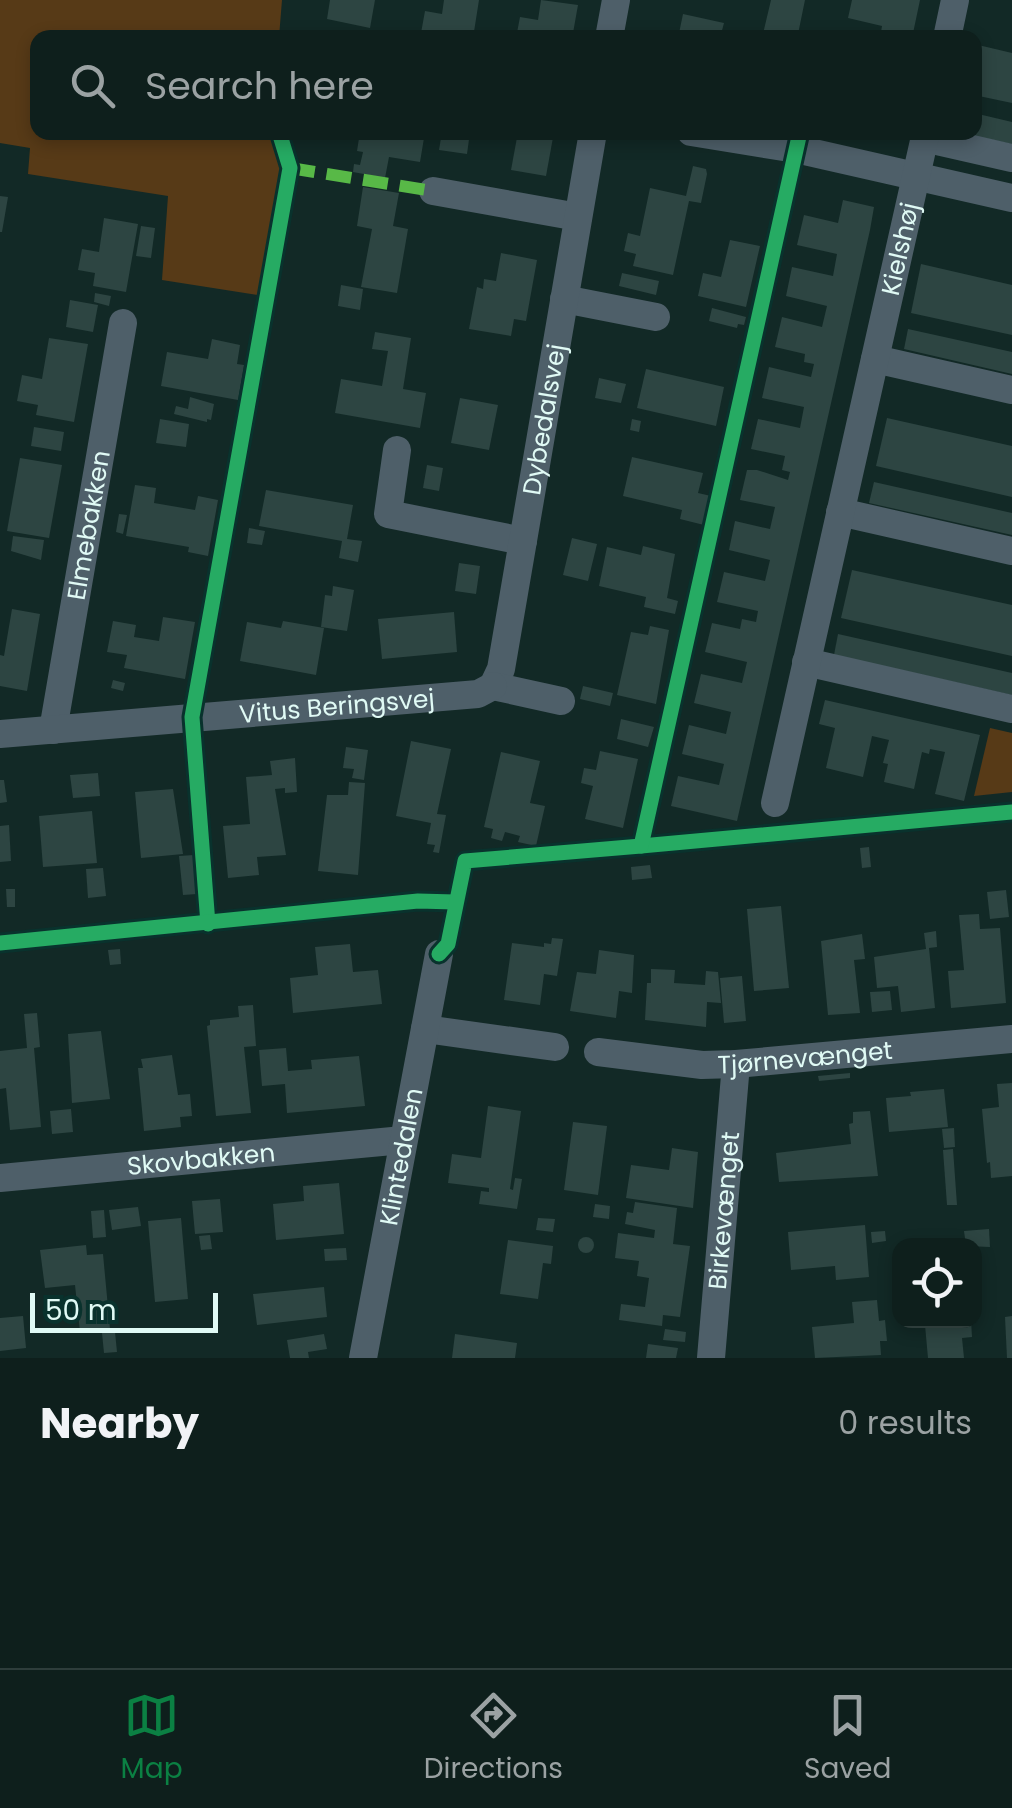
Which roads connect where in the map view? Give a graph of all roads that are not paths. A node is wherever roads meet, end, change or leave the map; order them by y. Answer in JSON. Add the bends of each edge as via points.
{"nodes":[{"id":1,"x":616,"y":0,"type":"edge"},
{"id":2,"x":955,"y":0,"type":"edge"},
{"id":3,"x":610,"y":30,"type":"edge"},
{"id":4,"x":949,"y":30,"type":"edge"},
{"id":5,"x":592,"y":140,"type":"edge"},
{"id":6,"x":740,"y":140,"type":"edge"},
{"id":7,"x":924,"y":140,"type":"edge"},
{"id":8,"x":944,"y":140,"type":"edge"},
{"id":9,"x":1012,"y":158,"type":"edge"},
{"id":10,"x":915,"y":177,"type":"junction"},
{"id":11,"x":433,"y":191,"type":"dead end"},
{"id":12,"x":1012,"y":198,"type":"edge"},
{"id":13,"x":578,"y":217,"type":"junction"},
{"id":14,"x":564,"y":299,"type":"junction"},
{"id":15,"x":656,"y":316,"type":"dead end"},
{"id":16,"x":123,"y":322,"type":"dead end"},
{"id":17,"x":874,"y":359,"type":"junction"},
{"id":18,"x":1012,"y":390,"type":"edge"},
{"id":19,"x":397,"y":450,"type":"dead end"},
{"id":20,"x":840,"y":512,"type":"junction"},
{"id":21,"x":523,"y":541,"type":"junction"},
{"id":22,"x":1012,"y":551,"type":"edge"},
{"id":23,"x":806,"y":662,"type":"junction"},
{"id":24,"x":493,"y":686,"type":"junction"},
{"id":25,"x":561,"y":701,"type":"dead end"},
{"id":26,"x":1012,"y":710,"type":"edge"},
{"id":27,"x":53,"y":730,"type":"junction"},
{"id":28,"x":0,"y":734,"type":"edge"},
{"id":29,"x":775,"y":803,"type":"dead end"},
{"id":30,"x":439,"y":954,"type":"dead end"},
{"id":31,"x":425,"y":1029,"type":"junction"},
{"id":32,"x":1012,"y":1039,"type":"edge"},
{"id":33,"x":555,"y":1047,"type":"dead end"},
{"id":34,"x":598,"y":1052,"type":"dead end"},
{"id":35,"x":736,"y":1064,"type":"junction"},
{"id":36,"x":403,"y":1140,"type":"junction"},
{"id":37,"x":0,"y":1178,"type":"edge"},
{"id":38,"x":363,"y":1358,"type":"edge"},
{"id":39,"x":711,"y":1358,"type":"edge"}],
"edges":[{"from":1,"to":3,"type":"street"},
{"from":2,"to":4,"type":"street"},
{"from":5,"to":13,"type":"street","name":"Dybedalsvej"},
{"from":6,"to":10,"type":"street"},
{"from":7,"to":10,"type":"street","name":"Kielshøj"},
{"from":8,"to":9,"type":"street","name":"Kielshøj"},
{"from":10,"to":12,"type":"street"},
{"from":10,"to":17,"type":"street","name":"Kielshøj"},
{"from":11,"to":13,"type":"street"},
{"from":13,"to":14,"type":"street","name":"Dybedalsvej"},
{"from":14,"to":15,"type":"street"},
{"from":14,"to":21,"type":"street","name":"Dybedalsvej"},
{"from":16,"to":27,"type":"street","name":"Elmebakken"},
{"from":17,"to":18,"type":"street"},
{"from":17,"to":20,"type":"street","name":"Kielshøj"},
{"from":19,"to":21,"type":"street","via":[[388,514]]},
{"from":20,"to":22,"type":"street"},
{"from":20,"to":23,"type":"street","name":"Kielshøj"},
{"from":21,"to":24,"type":"street","name":"Dybedalsvej"},
{"from":23,"to":26,"type":"street"},
{"from":23,"to":29,"type":"street","name":"Kielshøj"},
{"from":24,"to":25,"type":"street"},
{"from":24,"to":27,"type":"street","name":"Vitus Beringsvej","via":[[478,694]]},
{"from":27,"to":28,"type":"street","name":"Vitus Beringsvej"},
{"from":30,"to":31,"type":"street","name":"Klintedalen"},
{"from":31,"to":33,"type":"street"},
{"from":31,"to":36,"type":"street","name":"Klintedalen"},
{"from":32,"to":35,"type":"street","name":"Tjørnevænget"},
{"from":34,"to":35,"type":"street","name":"Tjørnevænget"},
{"from":35,"to":39,"type":"street","name":"Birkevænget"},
{"from":36,"to":37,"type":"street","name":"Skovbakken"},
{"from":36,"to":38,"type":"street","name":"Klintedalen"}]}
